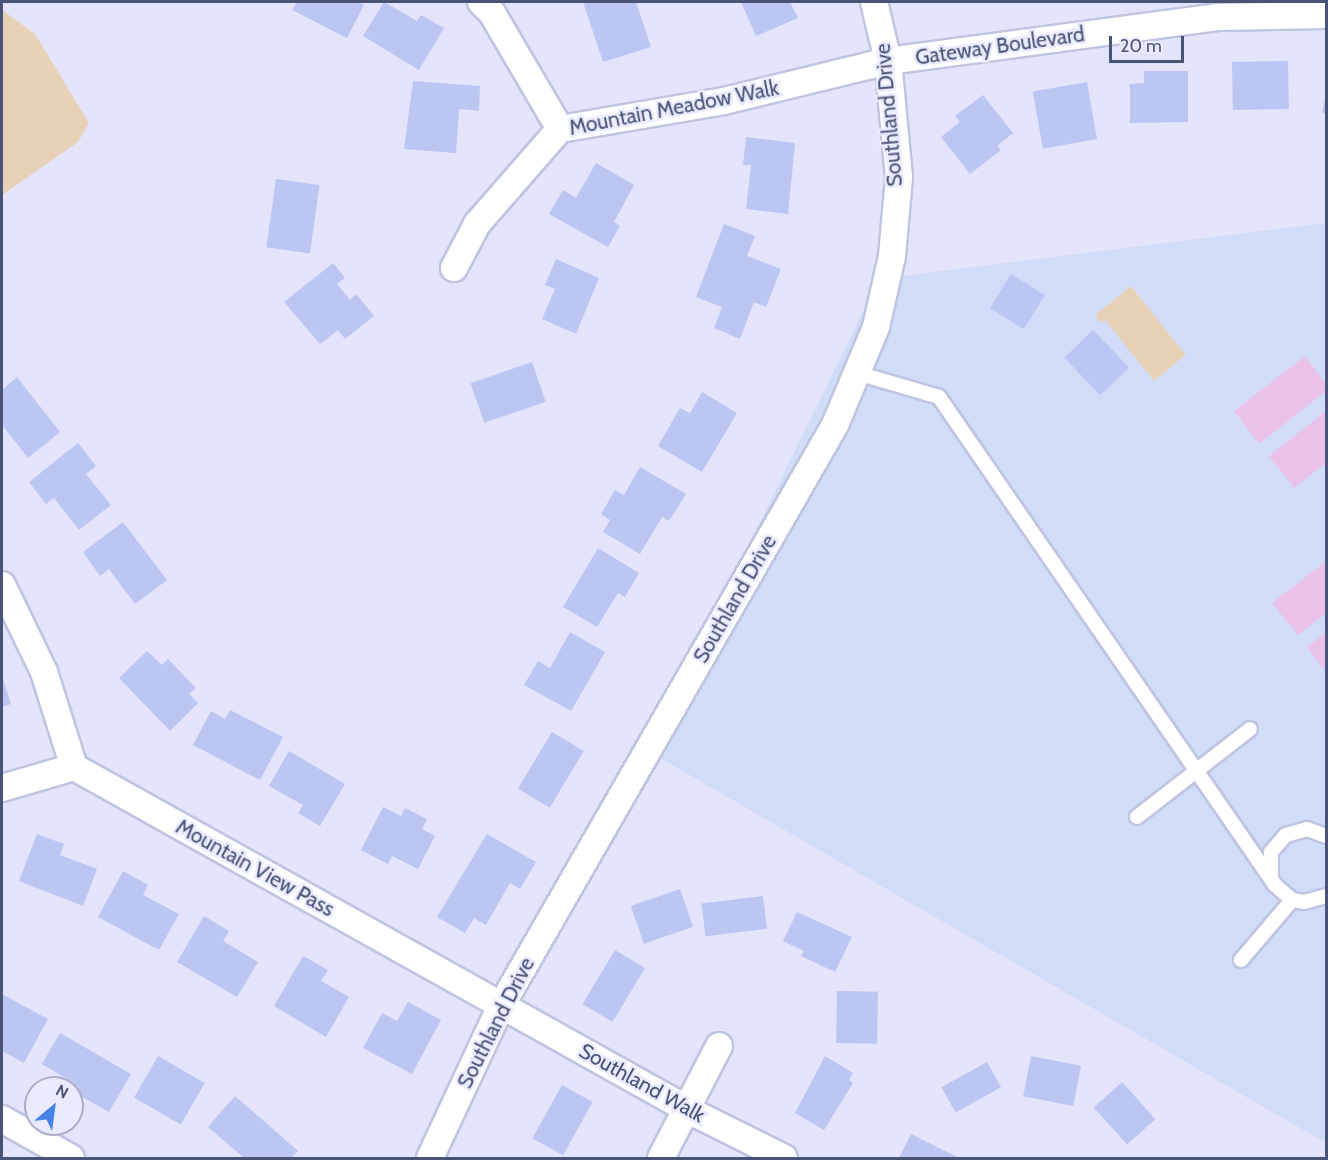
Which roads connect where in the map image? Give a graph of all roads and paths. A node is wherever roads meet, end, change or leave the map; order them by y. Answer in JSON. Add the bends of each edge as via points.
{"nodes":[{"id":1,"x":481,"y":2,"type":"edge"},
{"id":2,"x":874,"y":2,"type":"edge"},
{"id":3,"x":1326,"y":15,"type":"edge"},
{"id":4,"x":888,"y":61,"type":"junction"},
{"id":5,"x":560,"y":129,"type":"junction"},
{"id":6,"x":454,"y":268,"type":"dead end"},
{"id":7,"x":857,"y":373,"type":"junction"},
{"id":8,"x":2,"y":585,"type":"edge"},
{"id":9,"x":1250,"y":729,"type":"dead end"},
{"id":10,"x":74,"y":767,"type":"junction"},
{"id":11,"x":1196,"y":773,"type":"junction"},
{"id":12,"x":2,"y":788,"type":"edge"},
{"id":13,"x":1137,"y":817,"type":"dead end"},
{"id":14,"x":1326,"y":836,"type":"edge"},
{"id":15,"x":1275,"y":885,"type":"junction"},
{"id":16,"x":1326,"y":896,"type":"edge"},
{"id":17,"x":1292,"y":900,"type":"junction"},
{"id":18,"x":1241,"y":960,"type":"dead end"},
{"id":19,"x":501,"y":1006,"type":"junction"},
{"id":20,"x":720,"y":1046,"type":"dead end"},
{"id":21,"x":687,"y":1108,"type":"junction"},
{"id":22,"x":2,"y":1119,"type":"edge"},
{"id":23,"x":71,"y":1158,"type":"edge"},
{"id":24,"x":430,"y":1158,"type":"edge"},
{"id":25,"x":662,"y":1158,"type":"edge"},
{"id":26,"x":784,"y":1158,"type":"edge"}],
"edges":[{"from":1,"to":5,"type":"street","via":[[492,13]]},
{"from":2,"to":4,"type":"street","name":"Southland Drive"},
{"from":3,"to":4,"type":"street","name":"Gateway Boulevard","via":[[1217,17]]},
{"from":4,"to":5,"type":"street","name":"Mountain Meadow Walk","via":[[724,101]]},
{"from":4,"to":7,"type":"street","name":"Southland Drive","via":[[899,177],[892,256],[876,327]]},
{"from":5,"to":6,"type":"street","name":"Mountain Meadow Walk","via":[[477,224]]},
{"from":7,"to":11,"type":"lane","via":[[939,397]]},
{"from":7,"to":19,"type":"street","name":"Southland Drive","via":[[835,425]]},
{"from":8,"to":10,"type":"street","via":[[45,672]]},
{"from":9,"to":11,"type":"lane"},
{"from":10,"to":12,"type":"street"},
{"from":10,"to":19,"type":"street","name":"Mountain View Pass"},
{"from":11,"to":13,"type":"lane"},
{"from":11,"to":15,"type":"lane"},
{"from":14,"to":15,"type":"lane","via":[[1307,829],[1296,830],[1277,842],[1269,863]]},
{"from":15,"to":17,"type":"lane"},
{"from":16,"to":17,"type":"lane","via":[[1304,902]]},
{"from":17,"to":18,"type":"lane"},
{"from":19,"to":21,"type":"street","name":"Southland Walk"},
{"from":19,"to":24,"type":"street","name":"Southland Drive"},
{"from":20,"to":21,"type":"street"},
{"from":21,"to":25,"type":"street"},
{"from":21,"to":26,"type":"street","name":"Southland Walk"},
{"from":22,"to":23,"type":"street"}]}
